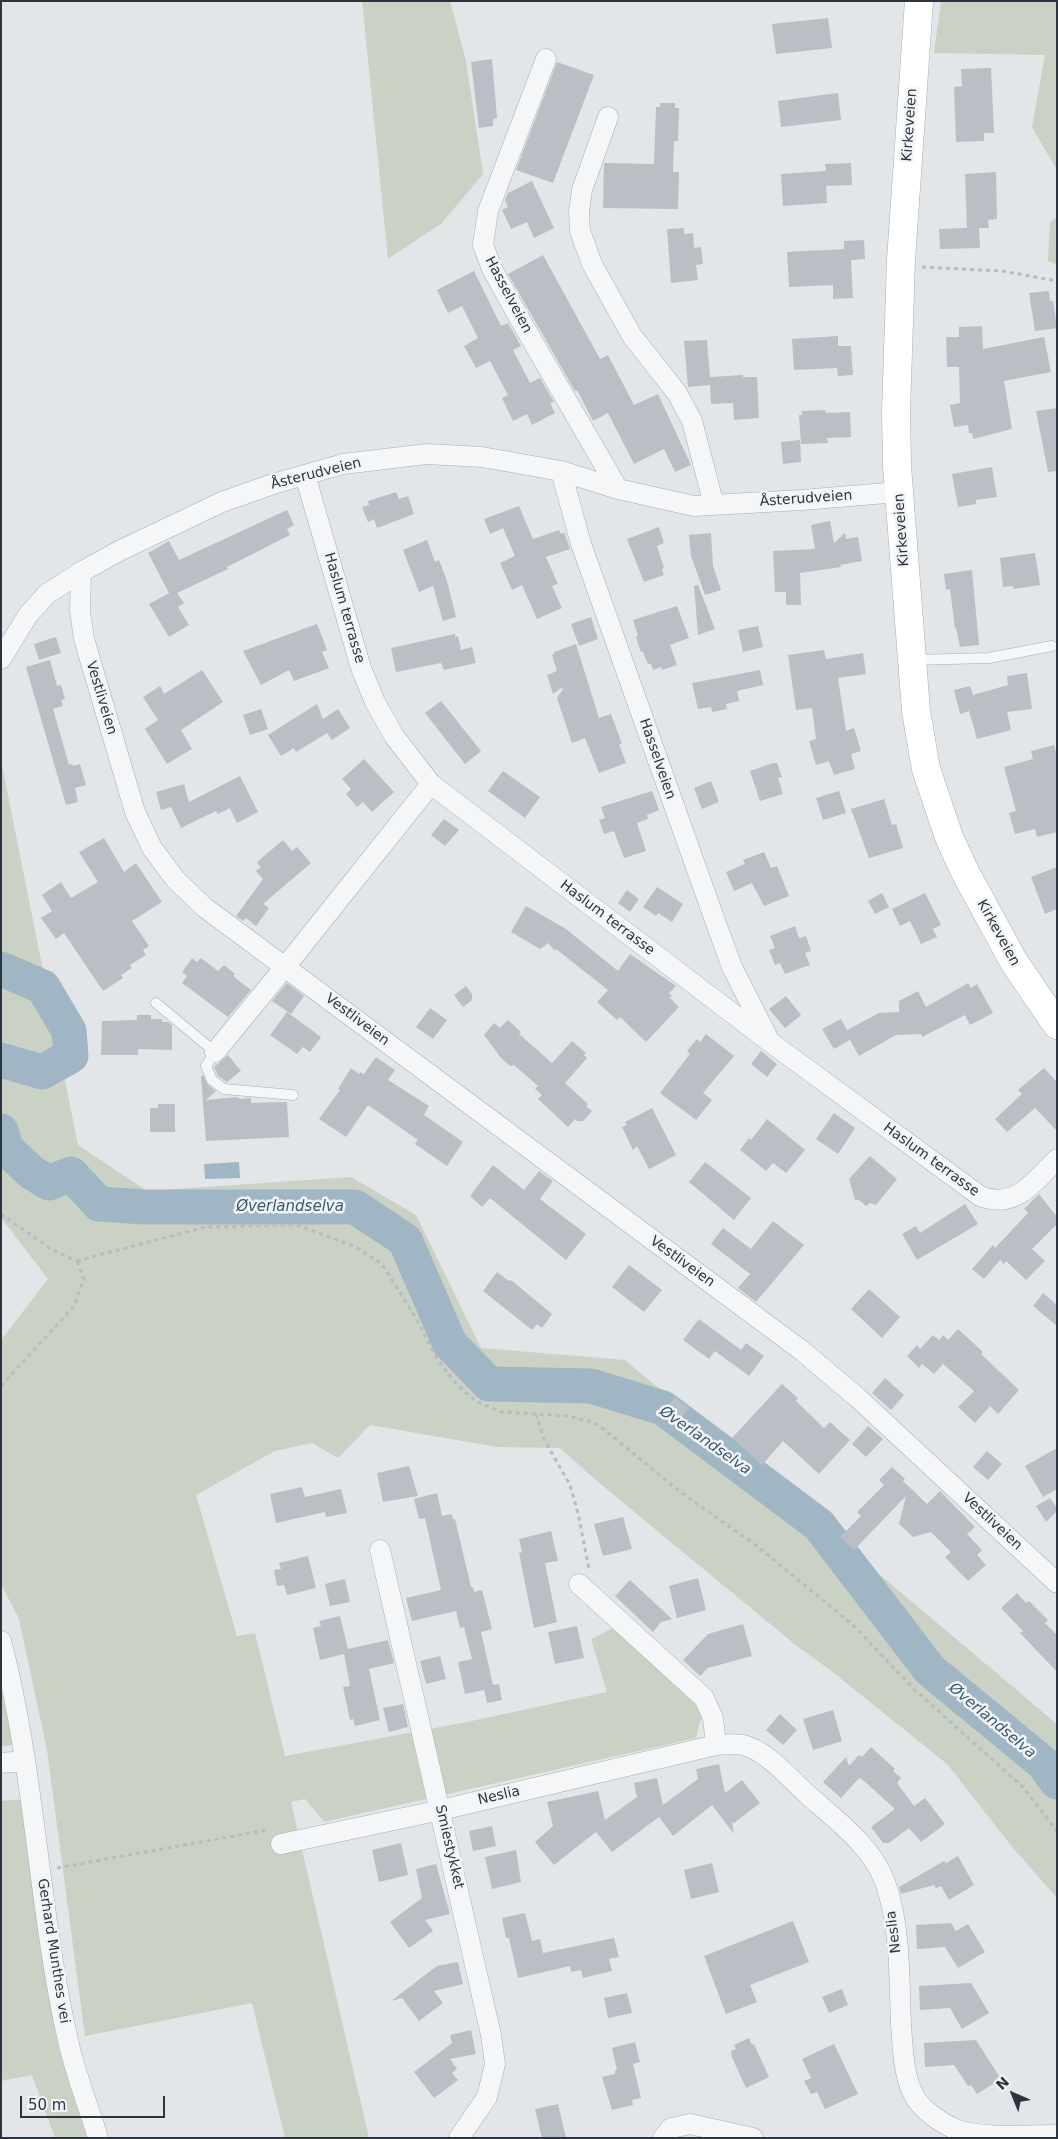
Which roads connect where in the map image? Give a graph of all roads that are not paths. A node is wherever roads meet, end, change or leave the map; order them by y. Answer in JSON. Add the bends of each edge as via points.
{"nodes":[{"id":1,"x":919,"y":1,"type":"edge"},
{"id":2,"x":546,"y":59,"type":"dead end"},
{"id":3,"x":608,"y":117,"type":"dead end"},
{"id":4,"x":561,"y":471,"type":"junction"},
{"id":5,"x":305,"y":475,"type":"junction"},
{"id":6,"x":618,"y":489,"type":"junction"},
{"id":7,"x":899,"y":492,"type":"junction"},
{"id":8,"x":714,"y":505,"type":"junction"},
{"id":9,"x":81,"y":572,"type":"junction"},
{"id":10,"x":1052,"y":646,"type":"dead end"},
{"id":11,"x":1,"y":659,"type":"edge"},
{"id":12,"x":911,"y":660,"type":"junction"},
{"id":13,"x":431,"y":784,"type":"junction"},
{"id":14,"x":285,"y":967,"type":"junction"},
{"id":15,"x":156,"y":1003,"type":"dead end"},
{"id":16,"x":1057,"y":1025,"type":"edge"},
{"id":17,"x":770,"y":1042,"type":"junction"},
{"id":18,"x":215,"y":1052,"type":"junction"},
{"id":19,"x":292,"y":1095,"type":"dead end"},
{"id":20,"x":1057,"y":1159,"type":"edge"},
{"id":21,"x":380,"y":1550,"type":"dead end"},
{"id":22,"x":1057,"y":1583,"type":"edge"},
{"id":23,"x":586,"y":1590,"type":"road end"},
{"id":24,"x":1,"y":1641,"type":"edge"},
{"id":25,"x":716,"y":1745,"type":"junction"},
{"id":26,"x":25,"y":1761,"type":"junction"},
{"id":27,"x":1,"y":1764,"type":"edge"},
{"id":28,"x":441,"y":1810,"type":"junction"},
{"id":29,"x":278,"y":1836,"type":"road end"},
{"id":30,"x":1057,"y":2134,"type":"edge"},
{"id":31,"x":1015,"y":2137,"type":"edge"},
{"id":32,"x":98,"y":2138,"type":"edge"},
{"id":33,"x":459,"y":2138,"type":"edge"},
{"id":34,"x":663,"y":2138,"type":"edge"},
{"id":35,"x":753,"y":2138,"type":"edge"}],
"edges":[{"from":1,"to":7,"type":"main road","name":"Kirkeveien","via":[[896,364]]},
{"from":2,"to":6,"type":"street","name":"Hasselveien","via":[[488,211],[483,245],[517,315]]},
{"from":3,"to":8,"type":"street","via":[[582,190],[580,231],[592,264],[632,336],[677,393],[692,421]]},
{"from":4,"to":5,"type":"street","name":"Åsterudveien","via":[[482,458],[427,454],[343,464]]},
{"from":4,"to":6,"type":"street","name":"Åsterudveien"},
{"from":4,"to":17,"type":"street","name":"Hasselveien","via":[[581,544],[713,916],[732,967]]},
{"from":5,"to":9,"type":"street","name":"Åsterudveien","via":[[222,502]]},
{"from":5,"to":13,"type":"street","name":"Haslum terrasse","via":[[371,694],[394,736]]},
{"from":6,"to":8,"type":"street","name":"Åsterudveien","via":[[694,506]]},
{"from":7,"to":8,"type":"street","name":"Åsterudveien"},
{"from":7,"to":12,"type":"main road","name":"Kirkeveien"},
{"from":9,"to":11,"type":"street","name":"Åsterudveien","via":[[48,594],[28,615]]},
{"from":9,"to":14,"type":"street","name":"Vestliveien","via":[[80,611],[84,639],[135,812],[152,848],[175,880],[204,907]]},
{"from":10,"to":12,"type":"lane","via":[[989,658]]},
{"from":12,"to":16,"type":"main road","name":"Kirkeveien","via":[[921,744],[949,837],[1014,962]]},
{"from":13,"to":14,"type":"street"},
{"from":13,"to":17,"type":"street","name":"Haslum terrasse"},
{"from":14,"to":18,"type":"street"},
{"from":14,"to":22,"type":"street","name":"Vestliveien","via":[[801,1350],[858,1398]]},
{"from":15,"to":18,"type":"lane"},
{"from":17,"to":20,"type":"street","name":"Haslum terrasse","via":[[991,1201],[1006,1201],[1018,1195]]},
{"from":18,"to":19,"type":"lane","via":[[206,1066],[212,1080],[224,1088]]},
{"from":21,"to":28,"type":"street","name":"Smiestykket"},
{"from":23,"to":25,"type":"street","via":[[704,1698],[713,1718]]},
{"from":24,"to":26,"type":"street","name":"Gerhard Munthes vei","via":[[14,1688]]},
{"from":25,"to":28,"type":"street","name":"Neslia"},
{"from":25,"to":31,"type":"street","name":"Neslia","via":[[742,1744],[760,1752],[869,1853],[885,1881],[895,1919],[906,2075],[916,2098],[930,2113],[955,2128]]},
{"from":26,"to":27,"type":"street"},
{"from":26,"to":32,"type":"street","name":"Gerhard Munthes vei","via":[[39,1871],[67,2037]]},
{"from":28,"to":29,"type":"street","name":"Neslia"},
{"from":28,"to":33,"type":"street","name":"Smiestykket","via":[[495,2064],[487,2097]]},
{"from":30,"to":31,"type":"street","name":"Neslia"},
{"from":34,"to":35,"type":"street","via":[[671,2128],[690,2124]]}]}
